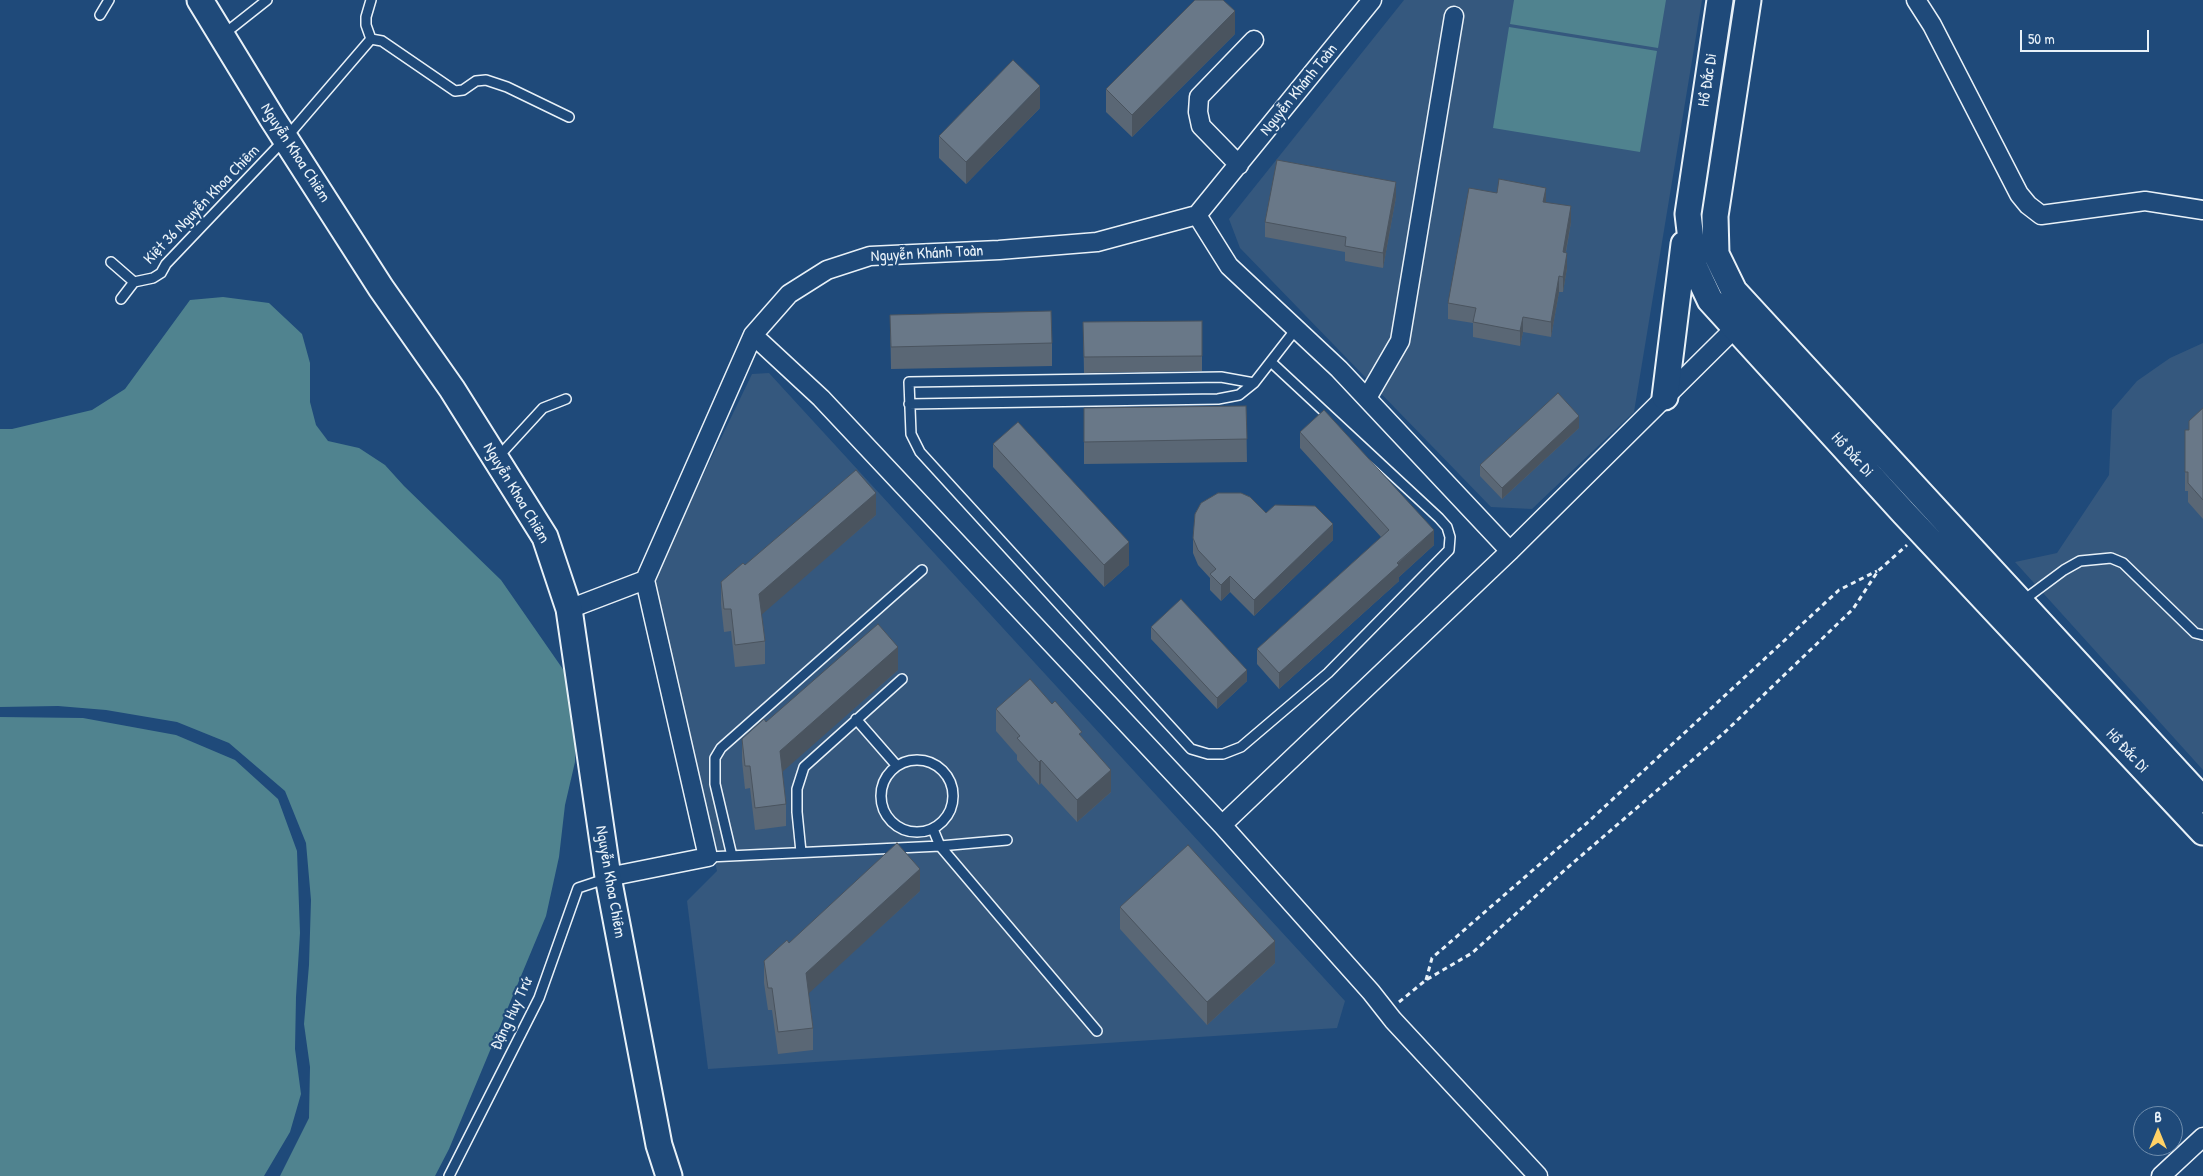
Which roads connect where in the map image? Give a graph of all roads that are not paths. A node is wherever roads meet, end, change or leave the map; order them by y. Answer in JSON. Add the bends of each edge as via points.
{"nodes":[{"id":1,"x":109,"y":0,"type":"edge"},
{"id":2,"x":200,"y":0,"type":"edge"},
{"id":3,"x":266,"y":0,"type":"edge"},
{"id":4,"x":371,"y":0,"type":"edge"},
{"id":5,"x":1372,"y":0,"type":"edge"},
{"id":6,"x":1720,"y":0,"type":"edge"},
{"id":7,"x":1748,"y":0,"type":"edge"},
{"id":8,"x":1916,"y":0,"type":"edge"},
{"id":9,"x":100,"y":15,"type":"dead end"},
{"id":10,"x":1454,"y":16,"type":"dead end"},
{"id":11,"x":222,"y":36,"type":"junction"},
{"id":12,"x":371,"y":39,"type":"junction"},
{"id":13,"x":1254,"y":40,"type":"dead end"},
{"id":14,"x":569,"y":117,"type":"dead end"},
{"id":15,"x":286,"y":140,"type":"junction"},
{"id":16,"x":1239,"y":165,"type":"junction"},
{"id":17,"x":2203,"y":210,"type":"edge"},
{"id":18,"x":1688,"y":214,"type":"junction"},
{"id":19,"x":1198,"y":216,"type":"junction"},
{"id":20,"x":1716,"y":254,"type":"junction"},
{"id":21,"x":111,"y":262,"type":"dead end"},
{"id":22,"x":1694,"y":266,"type":"junction"},
{"id":23,"x":134,"y":282,"type":"junction"},
{"id":24,"x":121,"y":299,"type":"dead end"},
{"id":25,"x":1736,"y":327,"type":"junction"},
{"id":26,"x":1296,"y":329,"type":"junction"},
{"id":27,"x":753,"y":334,"type":"junction"},
{"id":28,"x":1271,"y":362,"type":"junction"},
{"id":29,"x":1788,"y":367,"type":"junction"},
{"id":30,"x":1254,"y":384,"type":"junction"},
{"id":31,"x":1665,"y":397,"type":"junction"},
{"id":32,"x":1367,"y":398,"type":"junction"},
{"id":33,"x":566,"y":399,"type":"dead end"},
{"id":34,"x":909,"y":404,"type":"junction"},
{"id":35,"x":496,"y":459,"type":"junction"},
{"id":36,"x":1510,"y":551,"type":"junction"},
{"id":37,"x":922,"y":570,"type":"dead end"},
{"id":38,"x":645,"y":580,"type":"junction"},
{"id":39,"x":569,"y":609,"type":"junction"},
{"id":40,"x":2012,"y":611,"type":"junction"},
{"id":41,"x":2203,"y":635,"type":"edge"},
{"id":42,"x":902,"y":679,"type":"dead end"},
{"id":43,"x":856,"y":719,"type":"junction"},
{"id":44,"x":897,"y":766,"type":"junction"},
{"id":45,"x":2203,"y":800,"type":"edge"},
{"id":46,"x":1222,"y":825,"type":"junction"},
{"id":47,"x":933,"y":829,"type":"junction"},
{"id":48,"x":2203,"y":832,"type":"edge"},
{"id":49,"x":1007,"y":840,"type":"dead end"},
{"id":50,"x":940,"y":846,"type":"junction"},
{"id":51,"x":801,"y":852,"type":"junction"},
{"id":52,"x":732,"y":856,"type":"junction"},
{"id":53,"x":708,"y":857,"type":"junction"},
{"id":54,"x":608,"y":878,"type":"junction"},
{"id":55,"x":1097,"y":1031,"type":"dead end"},
{"id":56,"x":2203,"y":1137,"type":"edge"},
{"id":57,"x":450,"y":1176,"type":"edge"},
{"id":58,"x":669,"y":1176,"type":"edge"},
{"id":59,"x":1538,"y":1176,"type":"edge"},
{"id":60,"x":2161,"y":1176,"type":"edge"}],
"edges":[{"from":1,"to":9,"type":"lane"},
{"from":2,"to":11,"type":"street","name":"Nguyễn Khoa Chiêm"},
{"from":3,"to":11,"type":"lane"},
{"from":4,"to":12,"type":"lane","via":[[366,17]]},
{"from":5,"to":16,"type":"street","name":"Nguyễn Khánh Toàn"},
{"from":6,"to":18,"type":"street","name":"Hồ Đắc Di"},
{"from":7,"to":20,"type":"street","name":"Hồ Đắc Di","via":[[1715,216]]},
{"from":8,"to":17,"type":"street","via":[[2019,194],[2040,215],[2145,201]]},
{"from":10,"to":32,"type":"street","via":[[1400,341]]},
{"from":11,"to":15,"type":"street","name":"Nguyễn Khoa Chiêm"},
{"from":12,"to":14,"type":"lane","via":[[382,41],[455,91],[486,80]]},
{"from":12,"to":15,"type":"lane","name":"Kiệt 36 Nguyễn Khoa Chiêm"},
{"from":13,"to":16,"type":"street","via":[[1199,97],[1201,126]]},
{"from":15,"to":23,"type":"lane","name":"Kiệt 36 Nguyễn Khoa Chiêm","via":[[166,264],[161,273]]},
{"from":15,"to":35,"type":"street","name":"Nguyễn Khoa Chiêm"},
{"from":16,"to":19,"type":"street","name":"Nguyễn Khánh Toàn"},
{"from":18,"to":22,"type":"street","name":"Hồ Đắc Di"},
{"from":18,"to":31,"type":"street"},
{"from":19,"to":26,"type":"street","via":[[1228,266]]},
{"from":19,"to":27,"type":"street","name":"Nguyễn Khánh Toàn","via":[[1097,242],[870,256],[827,270],[789,294]]},
{"from":20,"to":22,"type":"street"},
{"from":20,"to":29,"type":"street","name":"Hồ Đắc Di","via":[[1734,291]]},
{"from":21,"to":23,"type":"lane","name":"Kiệt 36 Nguyễn Khoa Chiêm"},
{"from":22,"to":25,"type":"street","name":"Hồ Đắc Di","via":[[1710,300]]},
{"from":23,"to":24,"type":"lane","name":"Kiệt 36 Nguyễn Khoa Chiêm"},
{"from":25,"to":29,"type":"street","name":"Hồ Đắc Di"},
{"from":25,"to":31,"type":"street"},
{"from":26,"to":28,"type":"lane"},
{"from":26,"to":32,"type":"street"},
{"from":27,"to":38,"type":"street","name":"Nguyễn Khánh Toàn"},
{"from":27,"to":46,"type":"street","via":[[821,398]]},
{"from":28,"to":30,"type":"lane"},
{"from":28,"to":34,"type":"lane","via":[[1439,518],[1447,527],[1449,550],[1328,673],[1241,746],[1223,754],[1191,749],[956,494],[920,452],[911,434]]},
{"from":29,"to":40,"type":"street","name":"Hồ Đắc Di"},
{"from":29,"to":40,"type":"street","name":"Hồ Đắc Di","via":[[1922,531]]},
{"from":30,"to":34,"type":"lane","via":[[1239,395],[1218,399]]},
{"from":30,"to":34,"type":"lane","via":[[1221,377],[909,382]]},
{"from":31,"to":36,"type":"street"},
{"from":32,"to":36,"type":"street"},
{"from":33,"to":35,"type":"lane","via":[[544,408]]},
{"from":35,"to":39,"type":"street","name":"Nguyễn Khoa Chiêm","via":[[545,537]]},
{"from":36,"to":46,"type":"street"},
{"from":37,"to":52,"type":"lane","via":[[721,748],[715,758],[715,778]]},
{"from":38,"to":39,"type":"street"},
{"from":38,"to":53,"type":"street"},
{"from":39,"to":54,"type":"street","name":"Nguyễn Khoa Chiêm"},
{"from":40,"to":41,"type":"lane","via":[[2080,561],[2111,558],[2123,563],[2195,633]]},
{"from":40,"to":45,"type":"street","name":"Hồ Đắc Di"},
{"from":40,"to":48,"type":"street","name":"Hồ Đắc Di"},
{"from":42,"to":43,"type":"lane"},
{"from":43,"to":44,"type":"lane"},
{"from":43,"to":51,"type":"lane","via":[[809,762],[799,778],[797,812]]},
{"from":44,"to":47,"type":"lane","via":[[883,784],[884,812],[892,823],[905,830],[919,833]]},
{"from":44,"to":47,"type":"lane","via":[[913,760],[930,762],[951,781],[952,809]]},
{"from":46,"to":59,"type":"street","via":[[1386,1012]]},
{"from":47,"to":50,"type":"lane"},
{"from":49,"to":50,"type":"lane"},
{"from":50,"to":51,"type":"lane"},
{"from":50,"to":55,"type":"lane"},
{"from":51,"to":52,"type":"lane"},
{"from":52,"to":53,"type":"lane"},
{"from":53,"to":54,"type":"street"},
{"from":54,"to":57,"type":"lane","name":"Đặng Huy Trứ","via":[[578,888],[538,998]]},
{"from":54,"to":58,"type":"street","name":"Nguyễn Khoa Chiêm","via":[[660,1145]]},
{"from":56,"to":60,"type":"street"}]}
